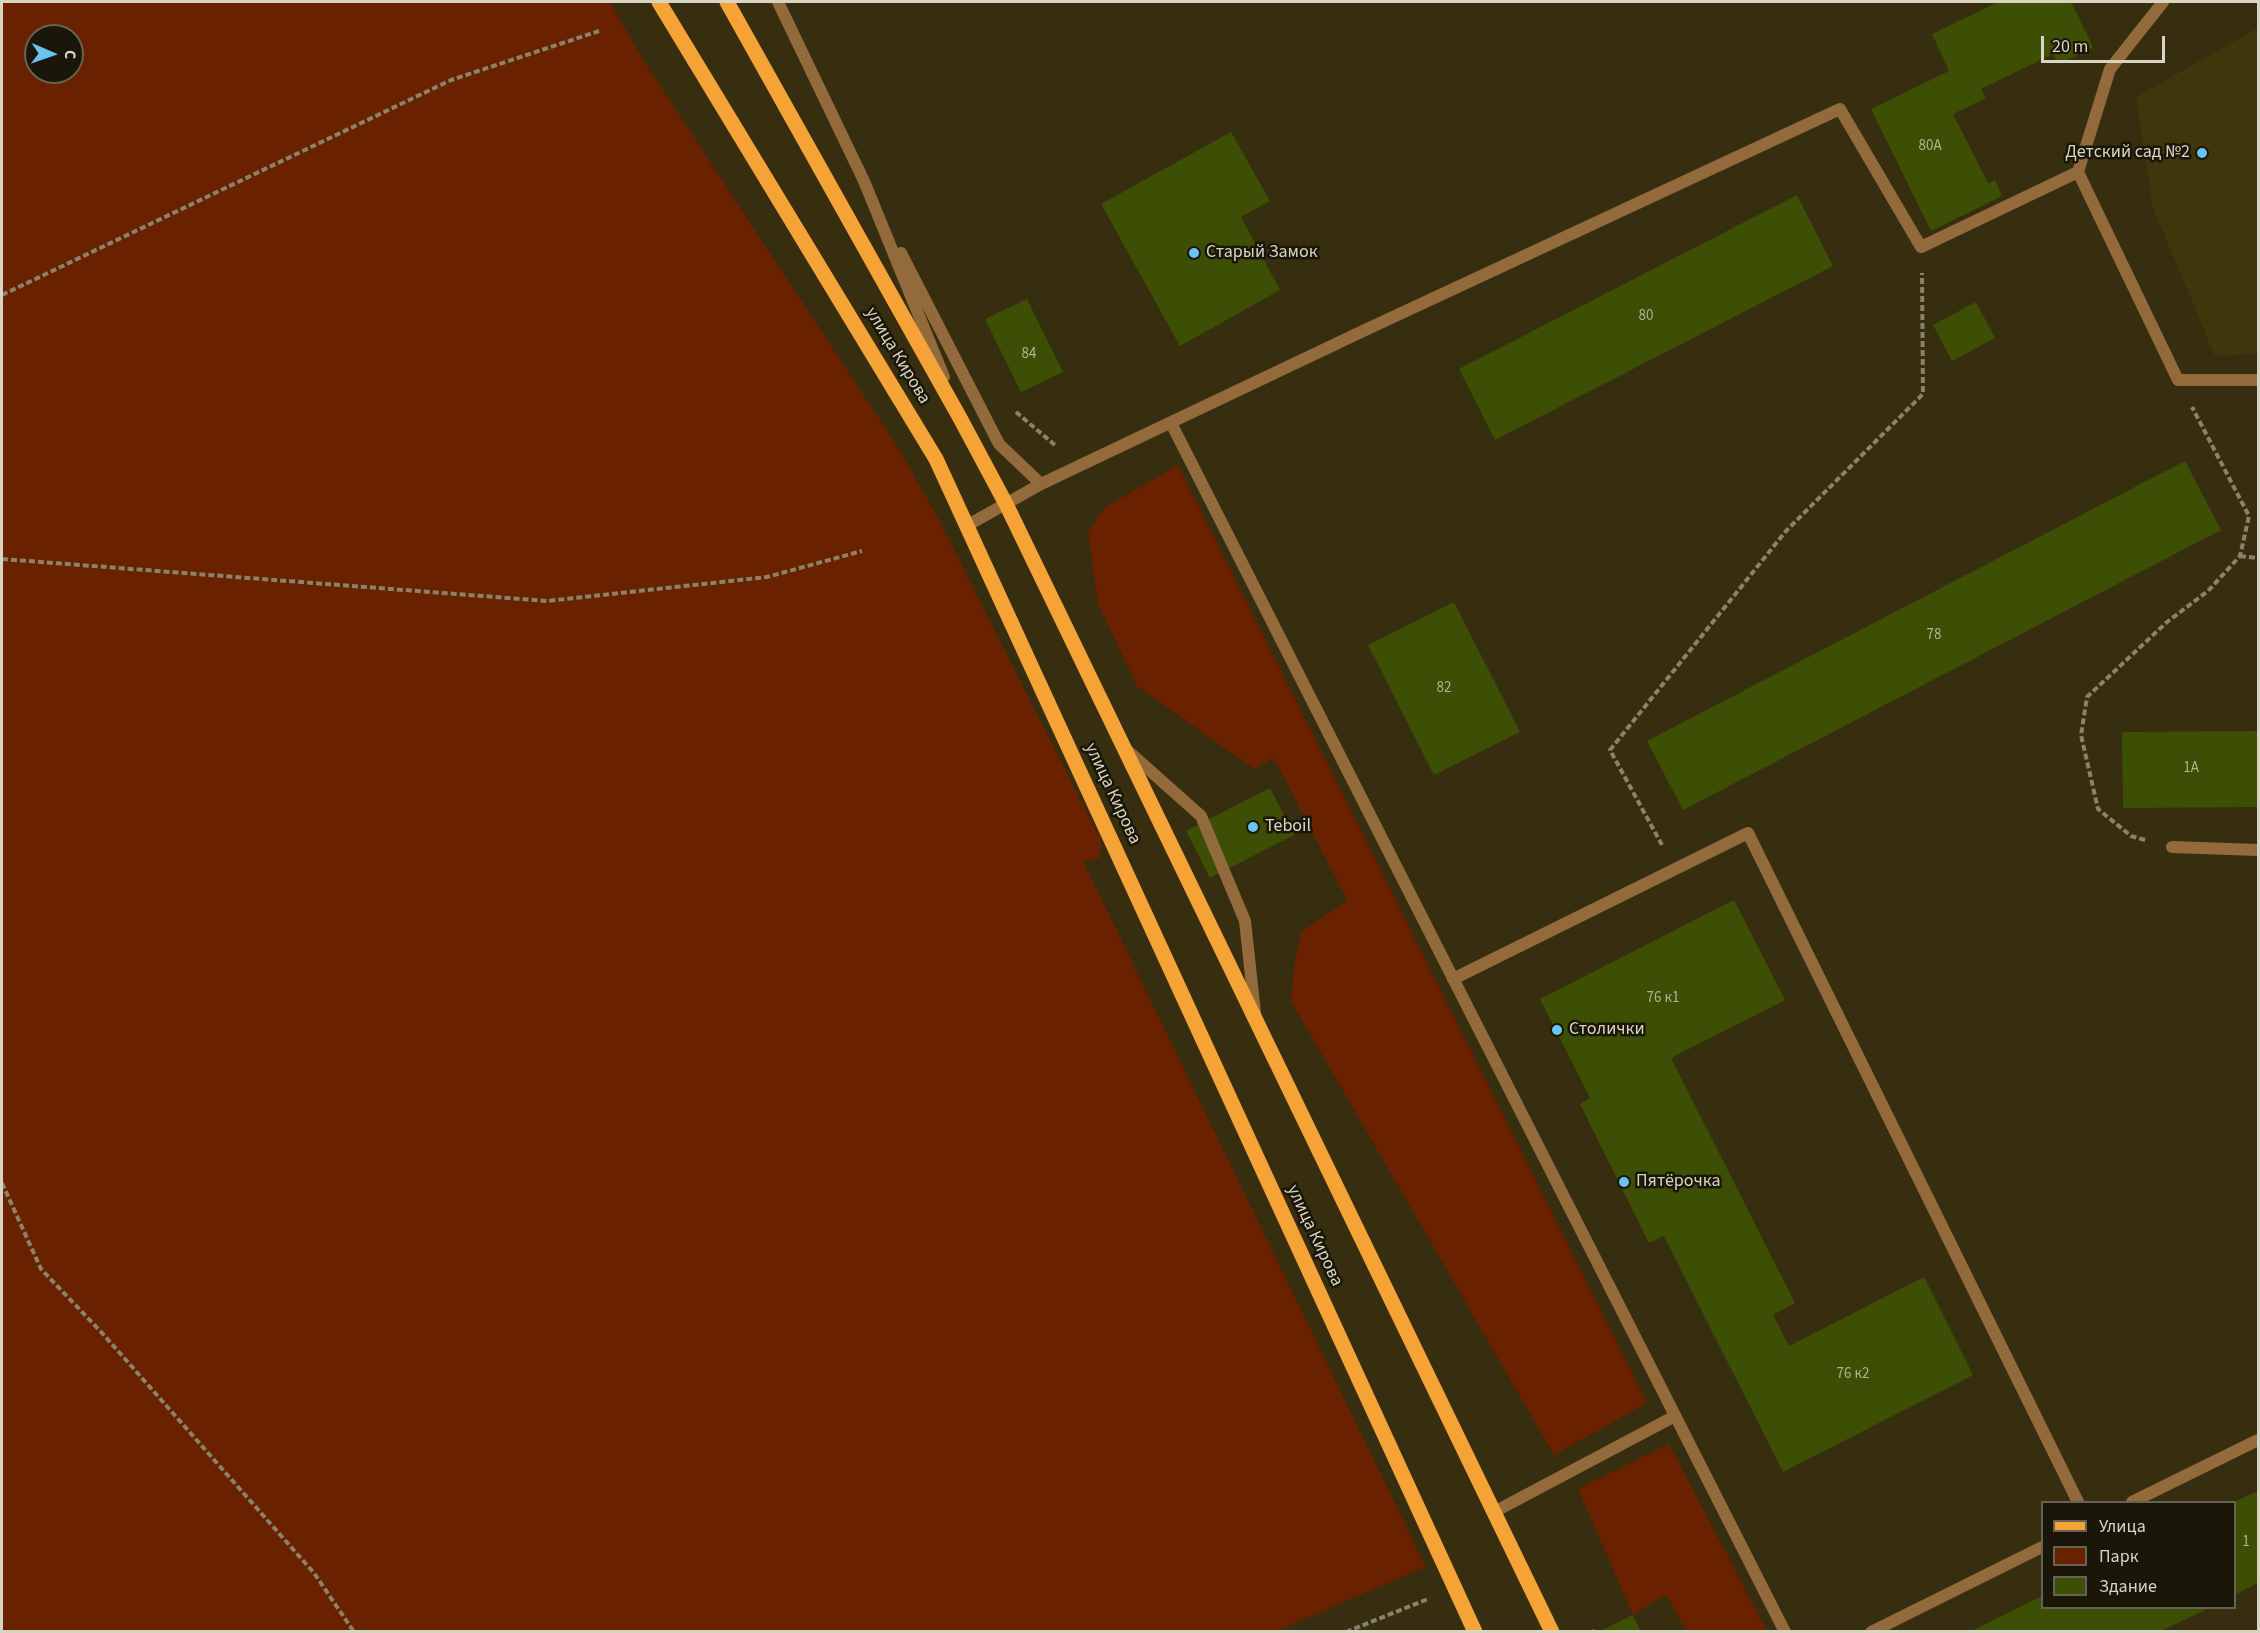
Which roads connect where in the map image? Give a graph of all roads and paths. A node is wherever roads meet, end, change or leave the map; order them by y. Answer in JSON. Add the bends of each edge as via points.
{"nodes":[{"id":1,"x":659,"y":2,"type":"edge"},
{"id":2,"x":727,"y":2,"type":"edge"},
{"id":3,"x":778,"y":2,"type":"edge"},
{"id":4,"x":2163,"y":2,"type":"edge"},
{"id":5,"x":599,"y":31,"type":"dead end"},
{"id":6,"x":2078,"y":172,"type":"junction"},
{"id":7,"x":864,"y":181,"type":"junction"},
{"id":8,"x":1921,"y":247,"type":"junction"},
{"id":9,"x":2,"y":295,"type":"edge"},
{"id":10,"x":2178,"y":380,"type":"junction"},
{"id":11,"x":2259,"y":380,"type":"edge"},
{"id":12,"x":960,"y":417,"type":"junction"},
{"id":13,"x":1172,"y":423,"type":"junction"},
{"id":14,"x":1041,"y":484,"type":"junction"},
{"id":15,"x":1006,"y":504,"type":"junction"},
{"id":16,"x":968,"y":525,"type":"junction"},
{"id":17,"x":862,"y":551,"type":"dead end"},
{"id":18,"x":2240,"y":556,"type":"junction"},
{"id":19,"x":2259,"y":558,"type":"edge"},
{"id":20,"x":2,"y":559,"type":"edge"},
{"id":21,"x":1123,"y":747,"type":"junction"},
{"id":22,"x":2172,"y":847,"type":"joint"},
{"id":23,"x":2259,"y":850,"type":"edge"},
{"id":24,"x":1675,"y":869,"type":"junction"},
{"id":25,"x":1453,"y":979,"type":"junction"},
{"id":26,"x":1256,"y":1020,"type":"junction"},
{"id":27,"x":2,"y":1183,"type":"edge"},
{"id":28,"x":1675,"y":1416,"type":"junction"},
{"id":29,"x":2259,"y":1440,"type":"edge"},
{"id":30,"x":2077,"y":1501,"type":"edge"},
{"id":31,"x":2136,"y":1501,"type":"edge"},
{"id":32,"x":1494,"y":1512,"type":"junction"},
{"id":33,"x":2041,"y":1548,"type":"edge"},
{"id":34,"x":1454,"y":1589,"type":"junction"},
{"id":35,"x":354,"y":1632,"type":"edge"},
{"id":36,"x":1346,"y":1632,"type":"edge"},
{"id":37,"x":1475,"y":1632,"type":"edge"},
{"id":38,"x":1552,"y":1632,"type":"edge"},
{"id":39,"x":1785,"y":1632,"type":"edge"},
{"id":40,"x":1871,"y":1632,"type":"edge"}],
"edges":[{"from":1,"to":16,"type":"main road","name":"улица Кирова","via":[[936,459]]},
{"from":2,"to":12,"type":"main road","name":"улица Кирова"},
{"from":3,"to":7,"type":"street","name":"улица Кирова"},
{"from":4,"to":6,"type":"street","via":[[2110,69]]},
{"from":5,"to":9,"type":"path","via":[[452,80]]},
{"from":6,"to":8,"type":"street"},
{"from":6,"to":10,"type":"street"},
{"from":7,"to":12,"type":"street","name":"улица Кирова"},
{"from":7,"to":14,"type":"street","name":"улица Кирова","via":[[999,444]]},
{"from":8,"to":13,"type":"street","via":[[1840,109]]},
{"from":8,"to":24,"type":"path","via":[[1923,394],[1786,531],[1610,750]]},
{"from":10,"to":11,"type":"street"},
{"from":10,"to":18,"type":"path","via":[[2249,516]]},
{"from":12,"to":15,"type":"main road","name":"улица Кирова"},
{"from":13,"to":14,"type":"street"},
{"from":13,"to":25,"type":"street"},
{"from":14,"to":15,"type":"street"},
{"from":15,"to":16,"type":"street"},
{"from":15,"to":21,"type":"main road","name":"улица Кирова"},
{"from":16,"to":34,"type":"main road","name":"улица Кирова"},
{"from":17,"to":20,"type":"path","via":[[767,577],[547,601]]},
{"from":18,"to":19,"type":"path"},
{"from":18,"to":22,"type":"path","via":[[2208,591],[2167,622],[2087,697],[2081,735],[2098,809],[2131,836]]},
{"from":21,"to":26,"type":"main road","name":"улица Кирова"},
{"from":21,"to":26,"type":"street","via":[[1201,816],[1245,921]]},
{"from":22,"to":23,"type":"street"},
{"from":24,"to":25,"type":"street"},
{"from":24,"to":30,"type":"street","via":[[1748,833]]},
{"from":25,"to":28,"type":"street"},
{"from":26,"to":32,"type":"main road","name":"улица Кирова"},
{"from":27,"to":35,"type":"path","via":[[40,1269],[103,1334],[315,1573]]},
{"from":28,"to":32,"type":"street"},
{"from":28,"to":39,"type":"street"},
{"from":29,"to":31,"type":"street"},
{"from":32,"to":38,"type":"main road","name":"улица Кирова"},
{"from":33,"to":40,"type":"street"},
{"from":34,"to":36,"type":"path"},
{"from":34,"to":37,"type":"main road","name":"улица Кирова"}]}
